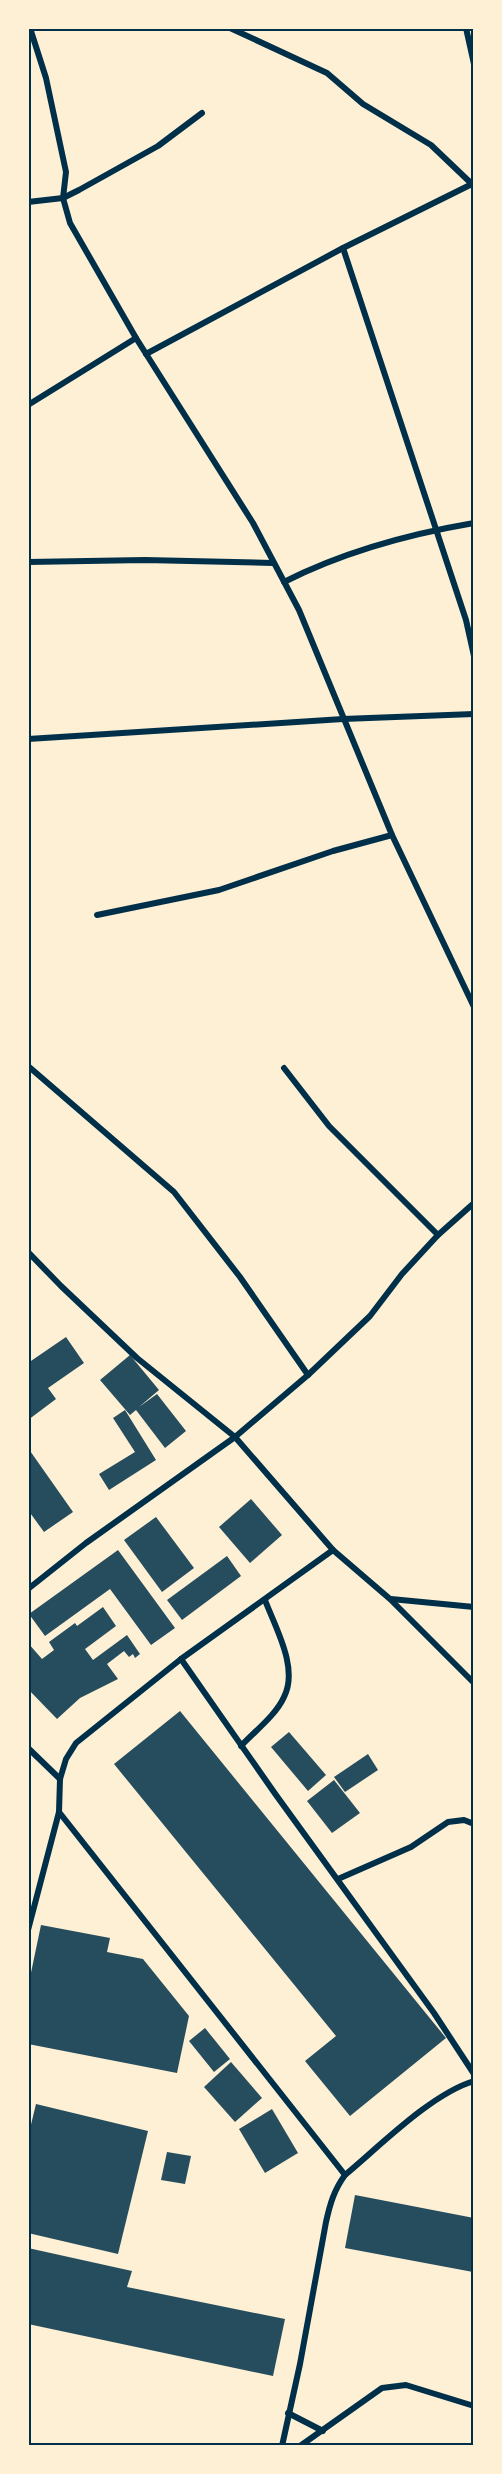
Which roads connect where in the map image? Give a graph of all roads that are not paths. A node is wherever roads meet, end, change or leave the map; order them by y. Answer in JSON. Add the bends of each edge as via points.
{"nodes":[{"id":1,"x":30,"y":28,"type":"edge"},
{"id":2,"x":230,"y":28,"type":"edge"},
{"id":3,"x":466,"y":28,"type":"edge"},
{"id":4,"x":474,"y":64,"type":"edge"},
{"id":5,"x":202,"y":113,"type":"dead end"},
{"id":6,"x":473,"y":185,"type":"edge"},
{"id":7,"x":63,"y":198,"type":"junction"},
{"id":8,"x":28,"y":202,"type":"edge"},
{"id":9,"x":343,"y":248,"type":"junction"},
{"id":10,"x":136,"y":338,"type":"junction"},
{"id":11,"x":146,"y":354,"type":"junction"},
{"id":12,"x":28,"y":405,"type":"edge"},
{"id":13,"x":474,"y":523,"type":"edge"},
{"id":14,"x":435,"y":530,"type":"junction"},
{"id":15,"x":28,"y":562,"type":"edge"},
{"id":16,"x":273,"y":563,"type":"junction"},
{"id":17,"x":284,"y":582,"type":"junction"},
{"id":18,"x":474,"y":656,"type":"edge"},
{"id":19,"x":474,"y":714,"type":"edge"},
{"id":20,"x":343,"y":719,"type":"junction"},
{"id":21,"x":28,"y":739,"type":"edge"},
{"id":22,"x":392,"y":836,"type":"junction"},
{"id":23,"x":97,"y":915,"type":"dead end"},
{"id":24,"x":474,"y":988,"type":"edge"},
{"id":25,"x":466,"y":990,"type":"junction"},
{"id":26,"x":474,"y":1007,"type":"edge"},
{"id":27,"x":28,"y":1066,"type":"edge"},
{"id":28,"x":284,"y":1068,"type":"dead end"},
{"id":29,"x":474,"y":1203,"type":"edge"},
{"id":30,"x":438,"y":1235,"type":"junction"},
{"id":31,"x":28,"y":1252,"type":"edge"},
{"id":32,"x":308,"y":1375,"type":"junction"},
{"id":33,"x":235,"y":1437,"type":"junction"},
{"id":34,"x":333,"y":1550,"type":"junction"},
{"id":35,"x":28,"y":1589,"type":"edge"},
{"id":36,"x":390,"y":1599,"type":"junction"},
{"id":37,"x":264,"y":1600,"type":"junction"},
{"id":38,"x":474,"y":1607,"type":"edge"},
{"id":39,"x":181,"y":1659,"type":"junction"},
{"id":40,"x":474,"y":1683,"type":"edge"},
{"id":41,"x":242,"y":1746,"type":"junction"},
{"id":42,"x":28,"y":1748,"type":"edge"},
{"id":43,"x":60,"y":1779,"type":"junction"},
{"id":44,"x":59,"y":1812,"type":"junction"},
{"id":45,"x":474,"y":1824,"type":"edge"},
{"id":46,"x":338,"y":1879,"type":"junction"},
{"id":47,"x":28,"y":1930,"type":"edge"},
{"id":48,"x":474,"y":2074,"type":"edge"},
{"id":49,"x":474,"y":2081,"type":"edge"},
{"id":50,"x":345,"y":2175,"type":"junction"},
{"id":51,"x":474,"y":2406,"type":"edge"},
{"id":52,"x":288,"y":2413,"type":"junction"},
{"id":53,"x":323,"y":2431,"type":"junction"},
{"id":54,"x":282,"y":2445,"type":"edge"},
{"id":55,"x":300,"y":2445,"type":"edge"}],
"edges":[{"from":1,"to":7,"type":"street","via":[[46,78],[66,172]]},
{"from":2,"to":6,"type":"street","via":[[327,73],[363,104],[431,145]]},
{"from":3,"to":4,"type":"street"},
{"from":5,"to":7,"type":"street","via":[[158,146]]},
{"from":6,"to":9,"type":"street"},
{"from":7,"to":8,"type":"street"},
{"from":7,"to":10,"type":"street","via":[[70,223]]},
{"from":9,"to":11,"type":"street"},
{"from":9,"to":14,"type":"street"},
{"from":10,"to":11,"type":"street"},
{"from":10,"to":12,"type":"street"},
{"from":11,"to":16,"type":"street","via":[[247,514]]},
{"from":13,"to":14,"type":"street"},
{"from":14,"to":17,"type":"street","via":[[312,568]]},
{"from":14,"to":18,"type":"street","via":[[466,620]]},
{"from":15,"to":16,"type":"street"},
{"from":16,"to":17,"type":"street"},
{"from":17,"to":20,"type":"street","via":[[316,648]]},
{"from":19,"to":20,"type":"street"},
{"from":20,"to":21,"type":"street"},
{"from":20,"to":22,"type":"street"},
{"from":22,"to":23,"type":"street","via":[[333,851],[219,890]]},
{"from":22,"to":25,"type":"street"},
{"from":24,"to":25,"type":"street"},
{"from":25,"to":26,"type":"street"},
{"from":27,"to":32,"type":"street","via":[[174,1192],[240,1277]]},
{"from":28,"to":30,"type":"street","via":[[329,1126]]},
{"from":29,"to":30,"type":"street"},
{"from":30,"to":32,"type":"street","via":[[370,1316]]},
{"from":31,"to":33,"type":"street","via":[[137,1358]]},
{"from":32,"to":33,"type":"street"},
{"from":33,"to":34,"type":"street"},
{"from":33,"to":35,"type":"street"},
{"from":34,"to":36,"type":"street"},
{"from":34,"to":37,"type":"street"},
{"from":36,"to":38,"type":"street"},
{"from":36,"to":40,"type":"street"},
{"from":37,"to":39,"type":"street"},
{"from":37,"to":41,"type":"street","via":[[288,1663],[288,1685],[284,1698]]},
{"from":39,"to":41,"type":"street"},
{"from":39,"to":43,"type":"street","via":[[76,1743]]},
{"from":41,"to":46,"type":"street"},
{"from":42,"to":43,"type":"street"},
{"from":43,"to":44,"type":"street"},
{"from":44,"to":47,"type":"street"},
{"from":44,"to":50,"type":"street"},
{"from":45,"to":46,"type":"street","via":[[464,1820],[448,1822],[411,1847]]},
{"from":46,"to":48,"type":"street"},
{"from":49,"to":50,"type":"street","via":[[444,2095]]},
{"from":50,"to":52,"type":"street","via":[[330,2200]]},
{"from":51,"to":53,"type":"street","via":[[406,2385],[382,2388]]},
{"from":52,"to":53,"type":"street"},
{"from":52,"to":54,"type":"street"},
{"from":53,"to":55,"type":"street"}]}
